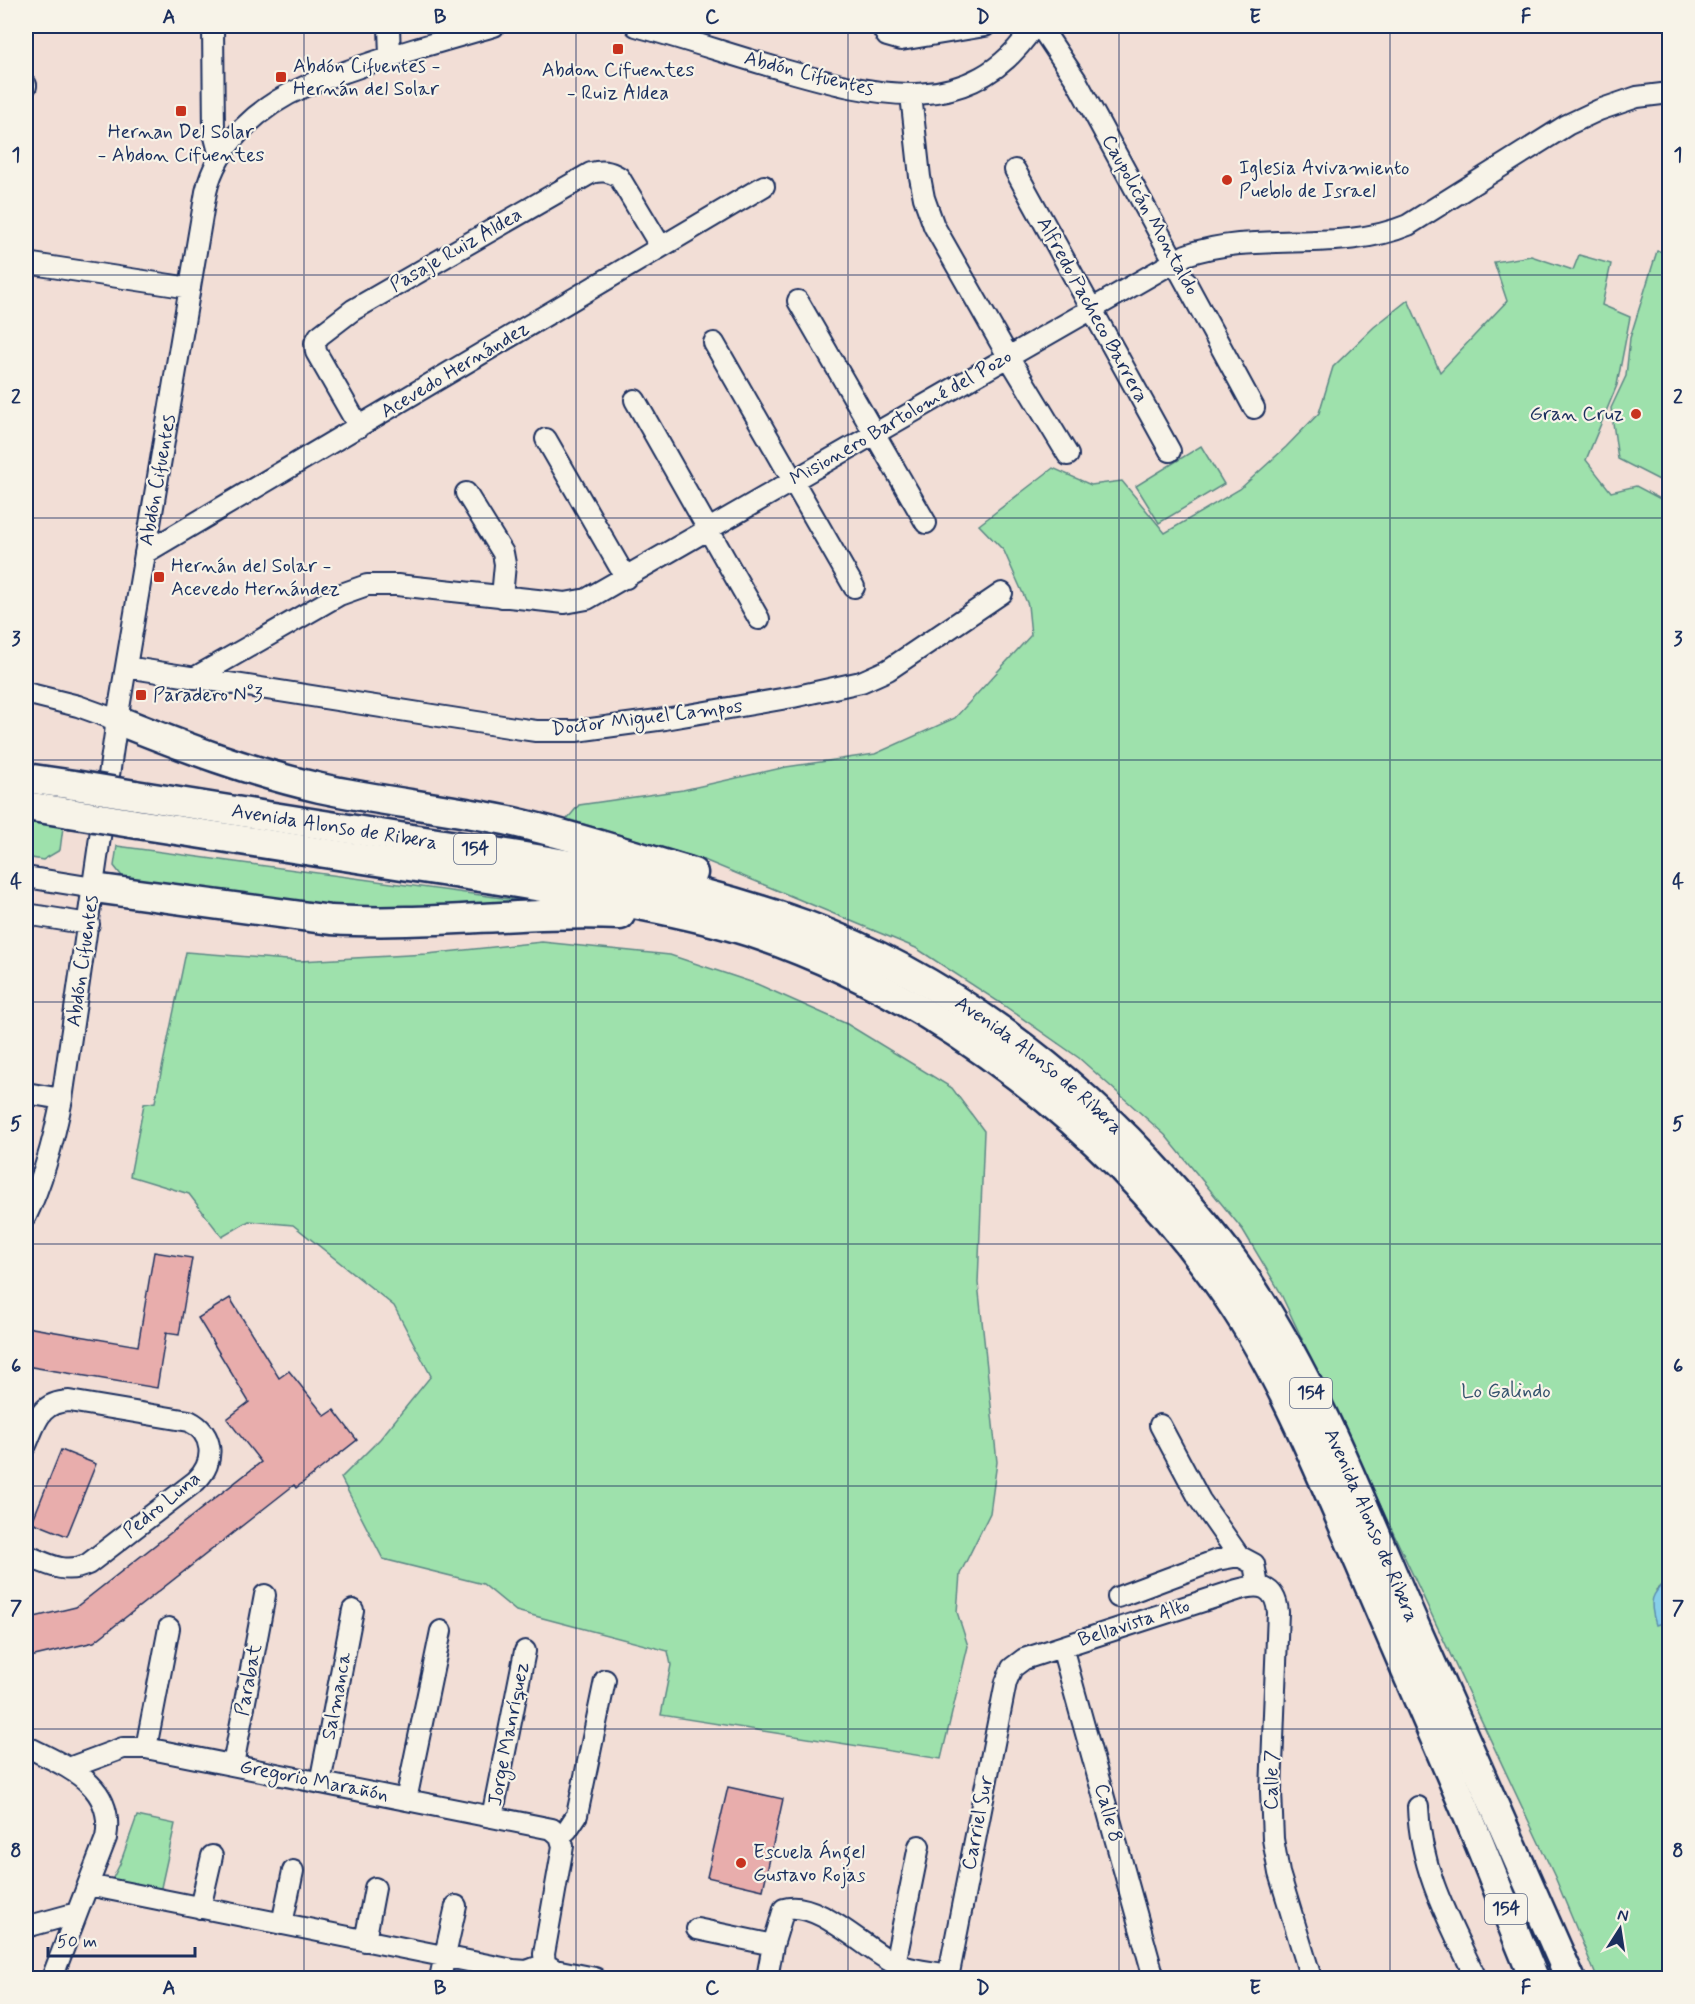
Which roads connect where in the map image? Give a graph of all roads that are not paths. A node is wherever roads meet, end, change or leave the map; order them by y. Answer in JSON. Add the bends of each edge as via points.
{"nodes":[{"id":1,"x":213,"y":26,"type":"edge"},
{"id":2,"x":389,"y":26,"type":"edge"},
{"id":3,"x":494,"y":26,"type":"edge"},
{"id":4,"x":636,"y":26,"type":"edge"},
{"id":5,"x":881,"y":26,"type":"edge"},
{"id":6,"x":985,"y":26,"type":"edge"},
{"id":7,"x":1034,"y":26,"type":"edge"},
{"id":8,"x":1040,"y":26,"type":"edge"},
{"id":9,"x":390,"y":57,"type":"junction"},
{"id":10,"x":1670,"y":93,"type":"edge"},
{"id":11,"x":911,"y":95,"type":"junction"},
{"id":12,"x":220,"y":156,"type":"junction"},
{"id":13,"x":1014,"y":170,"type":"dead end"},
{"id":14,"x":764,"y":186,"type":"dead end"},
{"id":15,"x":662,"y":247,"type":"junction"},
{"id":16,"x":1175,"y":260,"type":"junction"},
{"id":17,"x":26,"y":263,"type":"edge"},
{"id":18,"x":190,"y":288,"type":"junction"},
{"id":19,"x":798,"y":300,"type":"dead end"},
{"id":20,"x":1092,"y":309,"type":"junction"},
{"id":21,"x":714,"y":343,"type":"dead end"},
{"id":22,"x":1008,"y":356,"type":"junction"},
{"id":23,"x":636,"y":400,"type":"dead end"},
{"id":24,"x":1254,"y":408,"type":"dead end"},
{"id":25,"x":359,"y":428,"type":"junction"},
{"id":26,"x":874,"y":434,"type":"junction"},
{"id":27,"x":546,"y":439,"type":"dead end"},
{"id":28,"x":1170,"y":451,"type":"dead end"},
{"id":29,"x":1068,"y":455,"type":"dead end"},
{"id":30,"x":793,"y":481,"type":"junction"},
{"id":31,"x":466,"y":493,"type":"dead end"},
{"id":32,"x":926,"y":523,"type":"dead end"},
{"id":33,"x":709,"y":530,"type":"junction"},
{"id":34,"x":145,"y":553,"type":"junction"},
{"id":35,"x":626,"y":578,"type":"junction"},
{"id":36,"x":854,"y":588,"type":"dead end"},
{"id":37,"x":1002,"y":593,"type":"dead end"},
{"id":38,"x":502,"y":597,"type":"junction"},
{"id":39,"x":759,"y":619,"type":"dead end"},
{"id":40,"x":126,"y":667,"type":"junction"},
{"id":41,"x":194,"y":678,"type":"junction"},
{"id":42,"x":26,"y":693,"type":"edge"},
{"id":43,"x":117,"y":720,"type":"junction"},
{"id":44,"x":26,"y":778,"type":"edge"},
{"id":45,"x":72,"y":799,"type":"junction"},
{"id":46,"x":26,"y":806,"type":"edge"},
{"id":47,"x":133,"y":809,"type":"junction"},
{"id":48,"x":26,"y":878,"type":"edge"},
{"id":49,"x":94,"y":888,"type":"junction"},
{"id":50,"x":26,"y":914,"type":"edge"},
{"id":51,"x":706,"y":919,"type":"junction"},
{"id":52,"x":89,"y":924,"type":"junction"},
{"id":53,"x":810,"y":927,"type":"junction"},
{"id":54,"x":26,"y":1093,"type":"edge"},
{"id":55,"x":62,"y":1099,"type":"junction"},
{"id":56,"x":26,"y":1216,"type":"edge"},
{"id":57,"x":1160,"y":1425,"type":"dead end"},
{"id":58,"x":26,"y":1445,"type":"edge"},
{"id":59,"x":26,"y":1555,"type":"edge"},
{"id":60,"x":1239,"y":1556,"type":"junction"},
{"id":61,"x":1258,"y":1586,"type":"junction"},
{"id":62,"x":265,"y":1595,"type":"dead end"},
{"id":63,"x":1118,"y":1597,"type":"dead end"},
{"id":64,"x":353,"y":1610,"type":"dead end"},
{"id":65,"x":169,"y":1628,"type":"dead end"},
{"id":66,"x":441,"y":1631,"type":"dead end"},
{"id":67,"x":1062,"y":1647,"type":"junction"},
{"id":68,"x":525,"y":1650,"type":"dead end"},
{"id":69,"x":1012,"y":1668,"type":"joint"},
{"id":70,"x":605,"y":1680,"type":"dead end"},
{"id":71,"x":26,"y":1746,"type":"edge"},
{"id":72,"x":146,"y":1748,"type":"junction"},
{"id":73,"x":233,"y":1765,"type":"junction"},
{"id":74,"x":69,"y":1768,"type":"junction"},
{"id":75,"x":320,"y":1783,"type":"junction"},
{"id":76,"x":406,"y":1800,"type":"junction"},
{"id":77,"x":1418,"y":1807,"type":"dead end"},
{"id":78,"x":492,"y":1817,"type":"junction"},
{"id":79,"x":560,"y":1836,"type":"junction"},
{"id":80,"x":918,"y":1846,"type":"dead end"},
{"id":81,"x":212,"y":1856,"type":"dead end"},
{"id":82,"x":293,"y":1871,"type":"dead end"},
{"id":83,"x":88,"y":1885,"type":"junction"},
{"id":84,"x":375,"y":1888,"type":"dead end"},
{"id":85,"x":456,"y":1906,"type":"dead end"},
{"id":86,"x":200,"y":1908,"type":"junction"},
{"id":87,"x":78,"y":1913,"type":"junction"},
{"id":88,"x":1542,"y":1914,"type":"junction"},
{"id":89,"x":282,"y":1924,"type":"junction"},
{"id":90,"x":26,"y":1927,"type":"edge"},
{"id":91,"x":697,"y":1929,"type":"dead end"},
{"id":92,"x":365,"y":1941,"type":"junction"},
{"id":93,"x":773,"y":1945,"type":"junction"},
{"id":94,"x":445,"y":1957,"type":"junction"},
{"id":95,"x":545,"y":1964,"type":"junction"},
{"id":96,"x":896,"y":1964,"type":"junction"},
{"id":97,"x":949,"y":1977,"type":"edge"},
{"id":98,"x":52,"y":1978,"type":"edge"},
{"id":99,"x":440,"y":1978,"type":"edge"},
{"id":100,"x":595,"y":1978,"type":"edge"},
{"id":101,"x":767,"y":1978,"type":"edge"},
{"id":102,"x":1154,"y":1978,"type":"edge"},
{"id":103,"x":1311,"y":1978,"type":"edge"},
{"id":104,"x":1476,"y":1978,"type":"edge"},
{"id":105,"x":1534,"y":1978,"type":"edge"},
{"id":106,"x":1570,"y":1978,"type":"edge"},
{"id":107,"x":1578,"y":1978,"type":"edge"}],
"edges":[{"from":1,"to":12,"type":"street","via":[[214,133]]},
{"from":2,"to":9,"type":"street"},
{"from":3,"to":9,"type":"street","name":"Abdón Cifuentes"},
{"from":4,"to":11,"type":"street","name":"Abdón Cifuentes","via":[[848,87]]},
{"from":5,"to":6,"type":"street","via":[[887,36],[896,40]]},
{"from":7,"to":11,"type":"street","name":"Abdón Cifuentes","via":[[1018,47],[977,79],[958,87]]},
{"from":8,"to":16,"type":"street","name":"Caupolicán Montaldo","via":[[1076,80]]},
{"from":9,"to":12,"type":"street","name":"Abdón Cifuentes","via":[[289,94],[244,127]]},
{"from":10,"to":16,"type":"street","name":"Misionero Bartolomé del Pozo","via":[[1637,97],[1567,125],[1393,231],[1364,237],[1231,244],[1199,250]]},
{"from":11,"to":22,"type":"street","via":[[920,177],[934,226]]},
{"from":12,"to":18,"type":"street","name":"Abdón Cifuentes","via":[[209,180]]},
{"from":13,"to":20,"type":"street","name":"Alfredo Pacheco Barrera"},
{"from":14,"to":15,"type":"street","name":"Acevedo Hernández"},
{"from":15,"to":25,"type":"street","name":"Acevedo Hernández"},
{"from":15,"to":25,"type":"street","name":"Pasaje Ruiz Aldea","via":[[623,183],[613,173],[598,171],[371,299],[328,328],[315,343],[316,352]]},
{"from":16,"to":20,"type":"street","name":"Misionero Bartolomé del Pozo"},
{"from":16,"to":24,"type":"street","name":"Caupolicán Montaldo"},
{"from":17,"to":18,"type":"street"},
{"from":18,"to":34,"type":"street","name":"Abdón Cifuentes"},
{"from":19,"to":26,"type":"street"},
{"from":20,"to":22,"type":"street","name":"Misionero Bartolomé del Pozo"},
{"from":20,"to":28,"type":"street","name":"Alfredo Pacheco Barrera"},
{"from":21,"to":30,"type":"street"},
{"from":22,"to":26,"type":"street","name":"Misionero Bartolomé del Pozo"},
{"from":22,"to":29,"type":"street"},
{"from":23,"to":33,"type":"street"},
{"from":25,"to":34,"type":"street","name":"Acevedo Hernández"},
{"from":26,"to":30,"type":"street","name":"Misionero Bartolomé del Pozo"},
{"from":26,"to":32,"type":"street"},
{"from":27,"to":35,"type":"street"},
{"from":30,"to":33,"type":"street","name":"Misionero Bartolomé del Pozo"},
{"from":30,"to":36,"type":"street"},
{"from":31,"to":38,"type":"street","via":[[503,553]]},
{"from":33,"to":35,"type":"street","name":"Misionero Bartolomé del Pozo"},
{"from":33,"to":39,"type":"street"},
{"from":34,"to":40,"type":"street","name":"Abdón Cifuentes"},
{"from":35,"to":38,"type":"street","name":"Misionero Bartolomé del Pozo","via":[[576,602]]},
{"from":37,"to":41,"type":"street","name":"Doctor Miguel Campos","via":[[888,670],[861,682],[735,708],[586,730],[515,728]]},
{"from":38,"to":41,"type":"street","name":"Misionero Bartolomé del Pozo","via":[[382,584],[352,589]]},
{"from":40,"to":41,"type":"street"},
{"from":40,"to":43,"type":"street","name":"Abdón Cifuentes"},
{"from":42,"to":43,"type":"street"},
{"from":43,"to":49,"type":"street","name":"Abdón Cifuentes"},
{"from":43,"to":53,"type":"highway","via":[[195,751],[278,777],[511,821],[700,875],[757,898]]},
{"from":44,"to":45,"type":"highway","name":"Avenida Alonso de Ribera","number":"154"},
{"from":45,"to":46,"type":"highway","name":"Avenida Alonso de Ribera","number":"154"},
{"from":45,"to":47,"type":"highway","name":"Avenida Alonso de Ribera","number":"154","bridge":true},
{"from":47,"to":51,"type":"highway","name":"Avenida Alonso de Ribera","number":"154"},
{"from":47,"to":53,"type":"highway","name":"Avenida Alonso de Ribera","number":"154","via":[[580,867],[688,890]]},
{"from":48,"to":49,"type":"street"},
{"from":49,"to":51,"type":"highway","via":[[362,922],[548,914]]},
{"from":49,"to":52,"type":"street","name":"Abdón Cifuentes"},
{"from":50,"to":52,"type":"street"},
{"from":51,"to":105,"type":"highway","name":"Avenida Alonso de Ribera","number":"154","via":[[835,966],[954,1031],[1022,1079],[1117,1162],[1183,1236],[1234,1307],[1291,1410],[1474,1830]]},
{"from":52,"to":55,"type":"street","name":"Abdón Cifuentes"},
{"from":53,"to":88,"type":"highway","name":"Avenida Alonso de Ribera","number":"154","via":[[926,982],[1015,1041],[1114,1124],[1218,1240],[1250,1285],[1307,1386]]},
{"from":54,"to":55,"type":"street"},
{"from":55,"to":56,"type":"street","name":"Abdón Cifuentes","via":[[56,1131]]},
{"from":57,"to":60,"type":"street","via":[[1200,1500]]},
{"from":58,"to":59,"type":"street","name":"Pedro Luna","via":[[44,1410],[59,1401],[69,1401],[189,1421],[201,1428],[210,1452],[207,1468],[196,1481],[88,1564],[60,1569]]},
{"from":60,"to":61,"type":"street","name":"Calle 7","via":[[1254,1564]]},
{"from":60,"to":63,"type":"street","via":[[1217,1560]]},
{"from":61,"to":67,"type":"street","name":"Bellavista Alto"},
{"from":61,"to":103,"type":"street","name":"Calle 7","via":[[1275,1598],[1278,1612],[1272,1839]]},
{"from":62,"to":73,"type":"street","name":"Parabat"},
{"from":64,"to":75,"type":"street","name":"Salmanca"},
{"from":65,"to":72,"type":"street"},
{"from":66,"to":76,"type":"street"},
{"from":67,"to":69,"type":"street","name":"Bellavista Alto","via":[[1024,1659]]},
{"from":67,"to":102,"type":"street","name":"Calle 8"},
{"from":68,"to":78,"type":"street","name":"Jorge Manríquez"},
{"from":69,"to":97,"type":"street","name":"Carriel Sur","via":[[1006,1682]]},
{"from":70,"to":79,"type":"street","via":[[577,1815]]},
{"from":71,"to":74,"type":"street"},
{"from":72,"to":73,"type":"street","name":"Gregorio Marañón"},
{"from":72,"to":74,"type":"street","name":"Gregorio Marañón","via":[[123,1748]]},
{"from":73,"to":75,"type":"street","name":"Gregorio Marañón"},
{"from":74,"to":83,"type":"street","via":[[96,1789],[108,1820],[106,1838]]},
{"from":75,"to":76,"type":"street","name":"Gregorio Marañón"},
{"from":76,"to":78,"type":"street","name":"Gregorio Marañón"},
{"from":77,"to":104,"type":"street","via":[[1426,1863]]},
{"from":78,"to":79,"type":"street","name":"Gregorio Marañón","via":[[552,1829]]},
{"from":79,"to":95,"type":"street","via":[[563,1846]]},
{"from":80,"to":96,"type":"street"},
{"from":81,"to":86,"type":"street"},
{"from":82,"to":89,"type":"street"},
{"from":83,"to":86,"type":"street"},
{"from":83,"to":87,"type":"street"},
{"from":84,"to":92,"type":"street"},
{"from":85,"to":94,"type":"street"},
{"from":86,"to":89,"type":"street"},
{"from":87,"to":90,"type":"street"},
{"from":87,"to":98,"type":"street"},
{"from":88,"to":106,"type":"highway","name":"Avenida Alonso de Ribera","number":"154"},
{"from":88,"to":107,"type":"highway"},
{"from":89,"to":92,"type":"street"},
{"from":91,"to":93,"type":"street"},
{"from":92,"to":94,"type":"street"},
{"from":93,"to":96,"type":"street","via":[[784,1909],[790,1907],[814,1912]]},
{"from":93,"to":101,"type":"street"},
{"from":94,"to":95,"type":"street","via":[[520,1971]]},
{"from":94,"to":99,"type":"street"},
{"from":95,"to":100,"type":"street","via":[[555,1970]]},
{"from":96,"to":97,"type":"street"}]}
